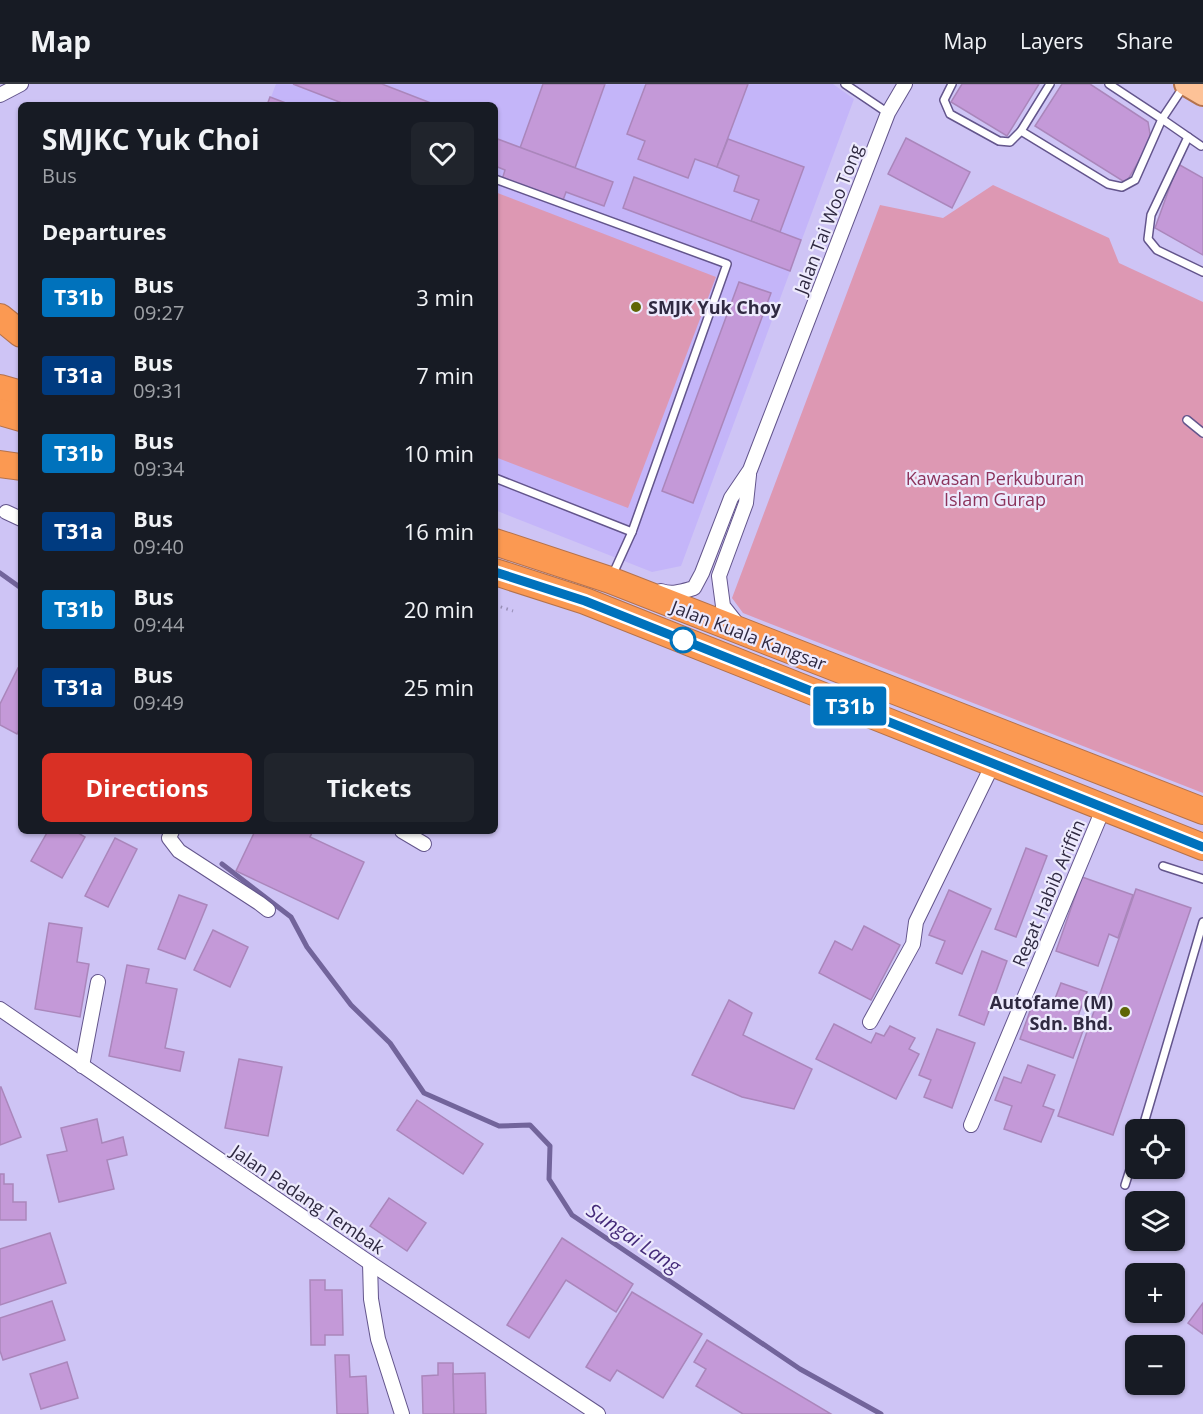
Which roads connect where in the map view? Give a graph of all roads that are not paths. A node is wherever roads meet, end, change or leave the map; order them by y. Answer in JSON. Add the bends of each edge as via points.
{"nodes":[{"id":1,"x":21,"y":84,"type":"edge"},
{"id":2,"x":845,"y":84,"type":"edge"},
{"id":3,"x":905,"y":84,"type":"edge"},
{"id":4,"x":952,"y":84,"type":"edge"},
{"id":5,"x":1050,"y":84,"type":"edge"},
{"id":6,"x":1109,"y":84,"type":"edge"},
{"id":7,"x":1194,"y":87,"type":"edge"},
{"id":8,"x":0,"y":94,"type":"edge"},
{"id":9,"x":888,"y":113,"type":"junction"},
{"id":10,"x":1162,"y":118,"type":"junction"},
{"id":11,"x":1021,"y":131,"type":"junction"},
{"id":12,"x":1188,"y":137,"type":"junction"},
{"id":13,"x":1201,"y":146,"type":"dead end"},
{"id":14,"x":498,"y":180,"type":"edge"},
{"id":15,"x":1203,"y":272,"type":"edge"},
{"id":16,"x":0,"y":317,"type":"edge"},
{"id":17,"x":18,"y":332,"type":"edge"},
{"id":18,"x":0,"y":388,"type":"edge"},
{"id":19,"x":18,"y":393,"type":"edge"},
{"id":20,"x":0,"y":412,"type":"edge"},
{"id":21,"x":18,"y":417,"type":"edge"},
{"id":22,"x":1187,"y":420,"type":"dead end"},
{"id":23,"x":1203,"y":433,"type":"edge"},
{"id":24,"x":750,"y":470,"type":"junction"},
{"id":25,"x":498,"y":479,"type":"edge"},
{"id":26,"x":6,"y":512,"type":"dead end"},
{"id":27,"x":18,"y":518,"type":"edge"},
{"id":28,"x":632,"y":532,"type":"junction"},
{"id":29,"x":498,"y":542,"type":"edge"},
{"id":30,"x":498,"y":573,"type":"edge"},
{"id":31,"x":621,"y":584,"type":"junction"},
{"id":32,"x":746,"y":634,"type":"junction"},
{"id":33,"x":993,"y":764,"type":"junction"},
{"id":34,"x":1104,"y":807,"type":"junction"},
{"id":35,"x":1203,"y":811,"type":"edge"},
{"id":36,"x":167,"y":834,"type":"edge"},
{"id":37,"x":407,"y":834,"type":"edge"},
{"id":38,"x":424,"y":844,"type":"dead end"},
{"id":39,"x":1203,"y":847,"type":"edge"},
{"id":40,"x":1163,"y":866,"type":"dead end"},
{"id":41,"x":1203,"y":879,"type":"edge"},
{"id":42,"x":268,"y":910,"type":"dead end"},
{"id":43,"x":1203,"y":922,"type":"edge"},
{"id":44,"x":98,"y":982,"type":"dead end"},
{"id":45,"x":0,"y":1009,"type":"edge"},
{"id":46,"x":870,"y":1022,"type":"dead end"},
{"id":47,"x":82,"y":1066,"type":"junction"},
{"id":48,"x":1145,"y":1119,"type":"edge"},
{"id":49,"x":971,"y":1125,"type":"dead end"},
{"id":50,"x":1127,"y":1179,"type":"edge"},
{"id":51,"x":1125,"y":1185,"type":"dead end"},
{"id":52,"x":369,"y":1263,"type":"junction"},
{"id":53,"x":402,"y":1414,"type":"edge"},
{"id":54,"x":598,"y":1414,"type":"edge"}],
"edges":[{"from":1,"to":8,"type":"street"},
{"from":2,"to":9,"type":"lane"},
{"from":3,"to":9,"type":"street","name":"Jalan Tai Woo Tong"},
{"from":4,"to":11,"type":"lane","via":[[944,100],[950,114],[999,141],[1010,142]]},
{"from":5,"to":11,"type":"lane"},
{"from":6,"to":10,"type":"lane"},
{"from":7,"to":10,"type":"lane"},
{"from":9,"to":24,"type":"street","name":"Jalan Tai Woo Tong"},
{"from":10,"to":11,"type":"lane","via":[[1135,180],[1122,187],[1108,184]]},
{"from":10,"to":12,"type":"lane"},
{"from":12,"to":13,"type":"lane"},
{"from":12,"to":15,"type":"lane","via":[[1150,215],[1148,239],[1157,250]]},
{"from":14,"to":28,"type":"lane","via":[[727,264]]},
{"from":16,"to":17,"type":"highway"},
{"from":18,"to":19,"type":"highway"},
{"from":20,"to":21,"type":"highway"},
{"from":22,"to":23,"type":"lane"},
{"from":24,"to":31,"type":"street","name":"Jalan Tai Woo Tong","via":[[731,498],[694,588],[669,593]]},
{"from":24,"to":32,"type":"street","name":"Jalan Tai Woo Tong","via":[[746,503],[719,576],[723,606]]},
{"from":25,"to":28,"type":"lane"},
{"from":26,"to":27,"type":"street"},
{"from":28,"to":31,"type":"lane"},
{"from":29,"to":31,"type":"highway","name":"Jalan Kuala Kangsar"},
{"from":30,"to":33,"type":"highway","name":"Jalan Kuala Kangsar","via":[[585,601]]},
{"from":31,"to":32,"type":"highway","name":"Jalan Kuala Kangsar"},
{"from":32,"to":35,"type":"highway","name":"Jalan Kuala Kangsar"},
{"from":33,"to":34,"type":"highway","name":"Jalan Kuala Kangsar"},
{"from":33,"to":46,"type":"street","via":[[916,922],[913,944]]},
{"from":34,"to":39,"type":"highway","name":"Jalan Kuala Kangsar"},
{"from":34,"to":49,"type":"street","name":"Regat Habib Ariffin"},
{"from":36,"to":42,"type":"street","via":[[179,851]]},
{"from":37,"to":38,"type":"street"},
{"from":40,"to":41,"type":"lane"},
{"from":43,"to":48,"type":"lane"},
{"from":44,"to":47,"type":"street"},
{"from":45,"to":47,"type":"street","name":"Jalan Padang Tembak"},
{"from":47,"to":52,"type":"street","name":"Jalan Padang Tembak"},
{"from":50,"to":51,"type":"lane"},
{"from":52,"to":53,"type":"street","via":[[378,1339]]},
{"from":52,"to":54,"type":"street","name":"Jalan Padang Tembak"}]}
